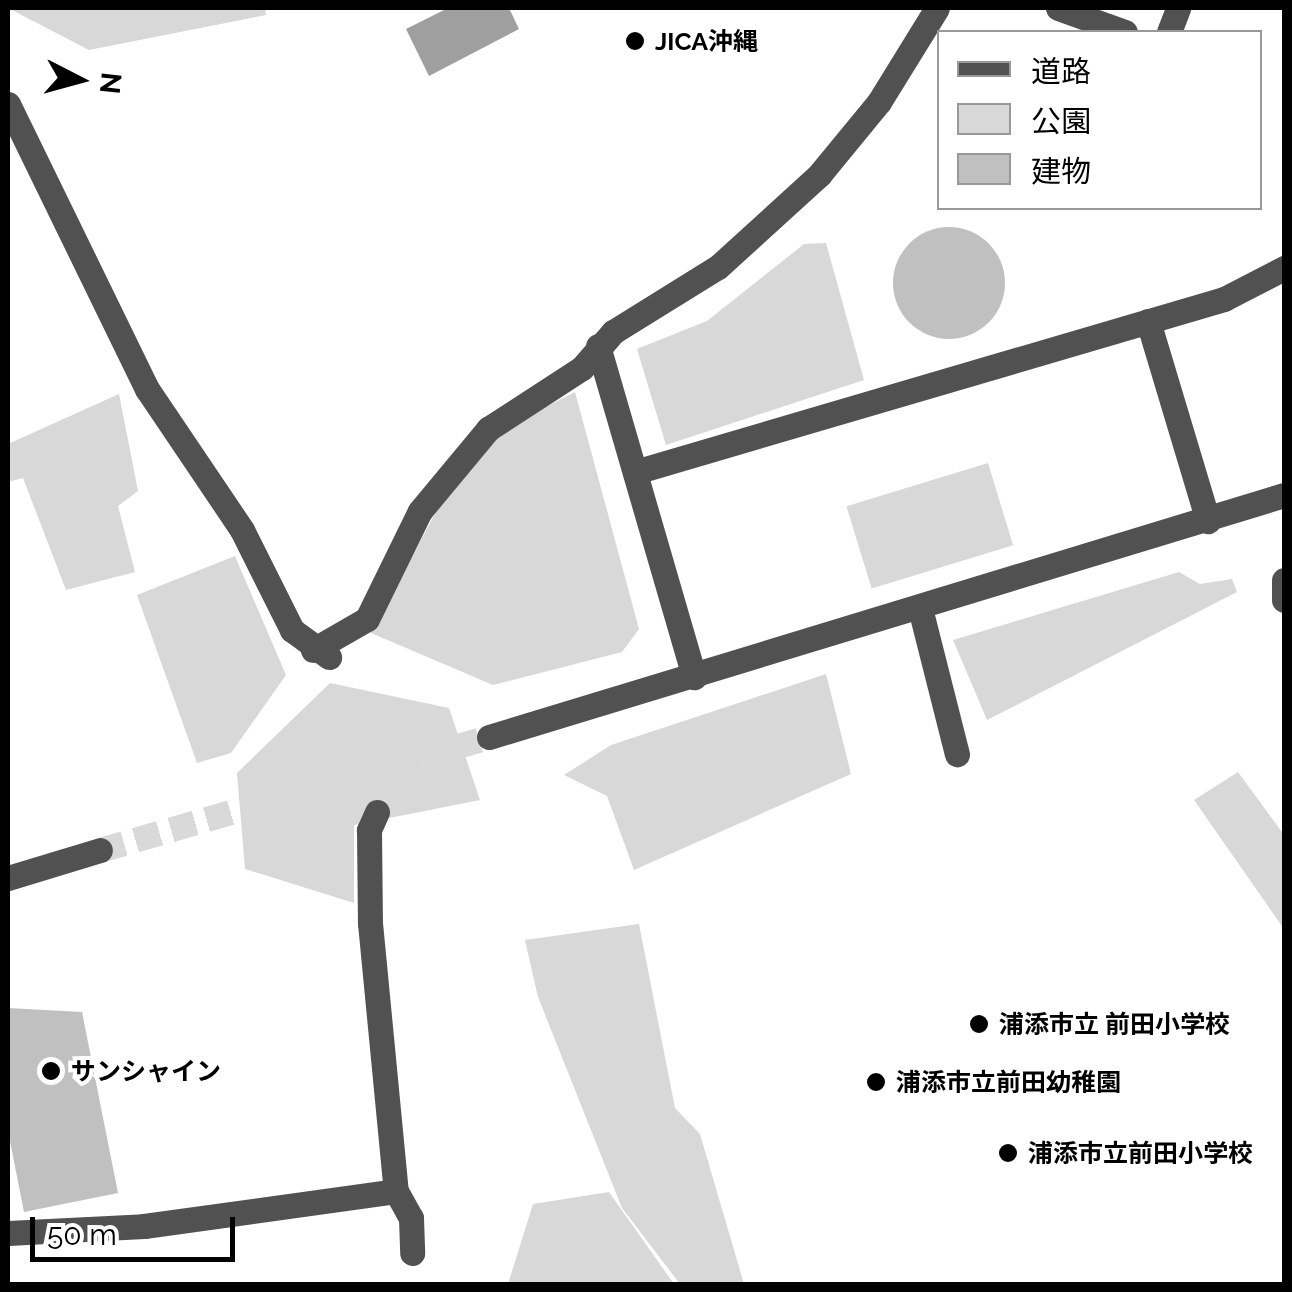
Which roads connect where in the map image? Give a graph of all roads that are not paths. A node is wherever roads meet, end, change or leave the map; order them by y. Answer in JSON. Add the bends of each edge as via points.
{"nodes":[{"id":1,"x":937,"y":8,"type":"edge"},
{"id":2,"x":1058,"y":8,"type":"edge"},
{"id":3,"x":1119,"y":30,"type":"edge"},
{"id":4,"x":8,"y":104,"type":"edge"},
{"id":5,"x":1284,"y":268,"type":"edge"},
{"id":6,"x":1148,"y":321,"type":"junction"},
{"id":7,"x":598,"y":346,"type":"junction"},
{"id":8,"x":636,"y":472,"type":"junction"},
{"id":9,"x":1284,"y":495,"type":"edge"},
{"id":10,"x":1208,"y":521,"type":"junction"},
{"id":11,"x":1284,"y":580,"type":"edge"},
{"id":12,"x":1284,"y":600,"type":"edge"},
{"id":13,"x":920,"y":608,"type":"junction"},
{"id":14,"x":694,"y":676,"type":"junction"},
{"id":15,"x":489,"y":737,"type":"tunnel mouth"},
{"id":16,"x":957,"y":754,"type":"dead end"},
{"id":17,"x":378,"y":812,"type":"dead end"},
{"id":18,"x":100,"y":850,"type":"tunnel mouth"},
{"id":19,"x":8,"y":878,"type":"edge"},
{"id":20,"x":396,"y":1192,"type":"junction"},
{"id":21,"x":8,"y":1233,"type":"edge"},
{"id":22,"x":412,"y":1253,"type":"dead end"}],
"edges":[{"from":1,"to":7,"type":"street","via":[[879,102],[790,204],[718,267]]},
{"from":2,"to":3,"type":"street"},
{"from":4,"to":7,"type":"street","via":[[147,390],[242,530],[292,630],[323,654],[367,619],[420,511],[460,456]]},
{"from":5,"to":6,"type":"street"},
{"from":6,"to":8,"type":"street"},
{"from":6,"to":10,"type":"street"},
{"from":7,"to":8,"type":"street"},
{"from":8,"to":14,"type":"street"},
{"from":9,"to":10,"type":"street"},
{"from":10,"to":13,"type":"street"},
{"from":11,"to":12,"type":"street"},
{"from":13,"to":14,"type":"street"},
{"from":13,"to":16,"type":"street"},
{"from":14,"to":15,"type":"street"},
{"from":17,"to":20,"type":"street","via":[[369,830],[370,923]]},
{"from":18,"to":19,"type":"street"},
{"from":20,"to":21,"type":"street","via":[[144,1226]]},
{"from":20,"to":22,"type":"street","via":[[411,1218]]}]}
